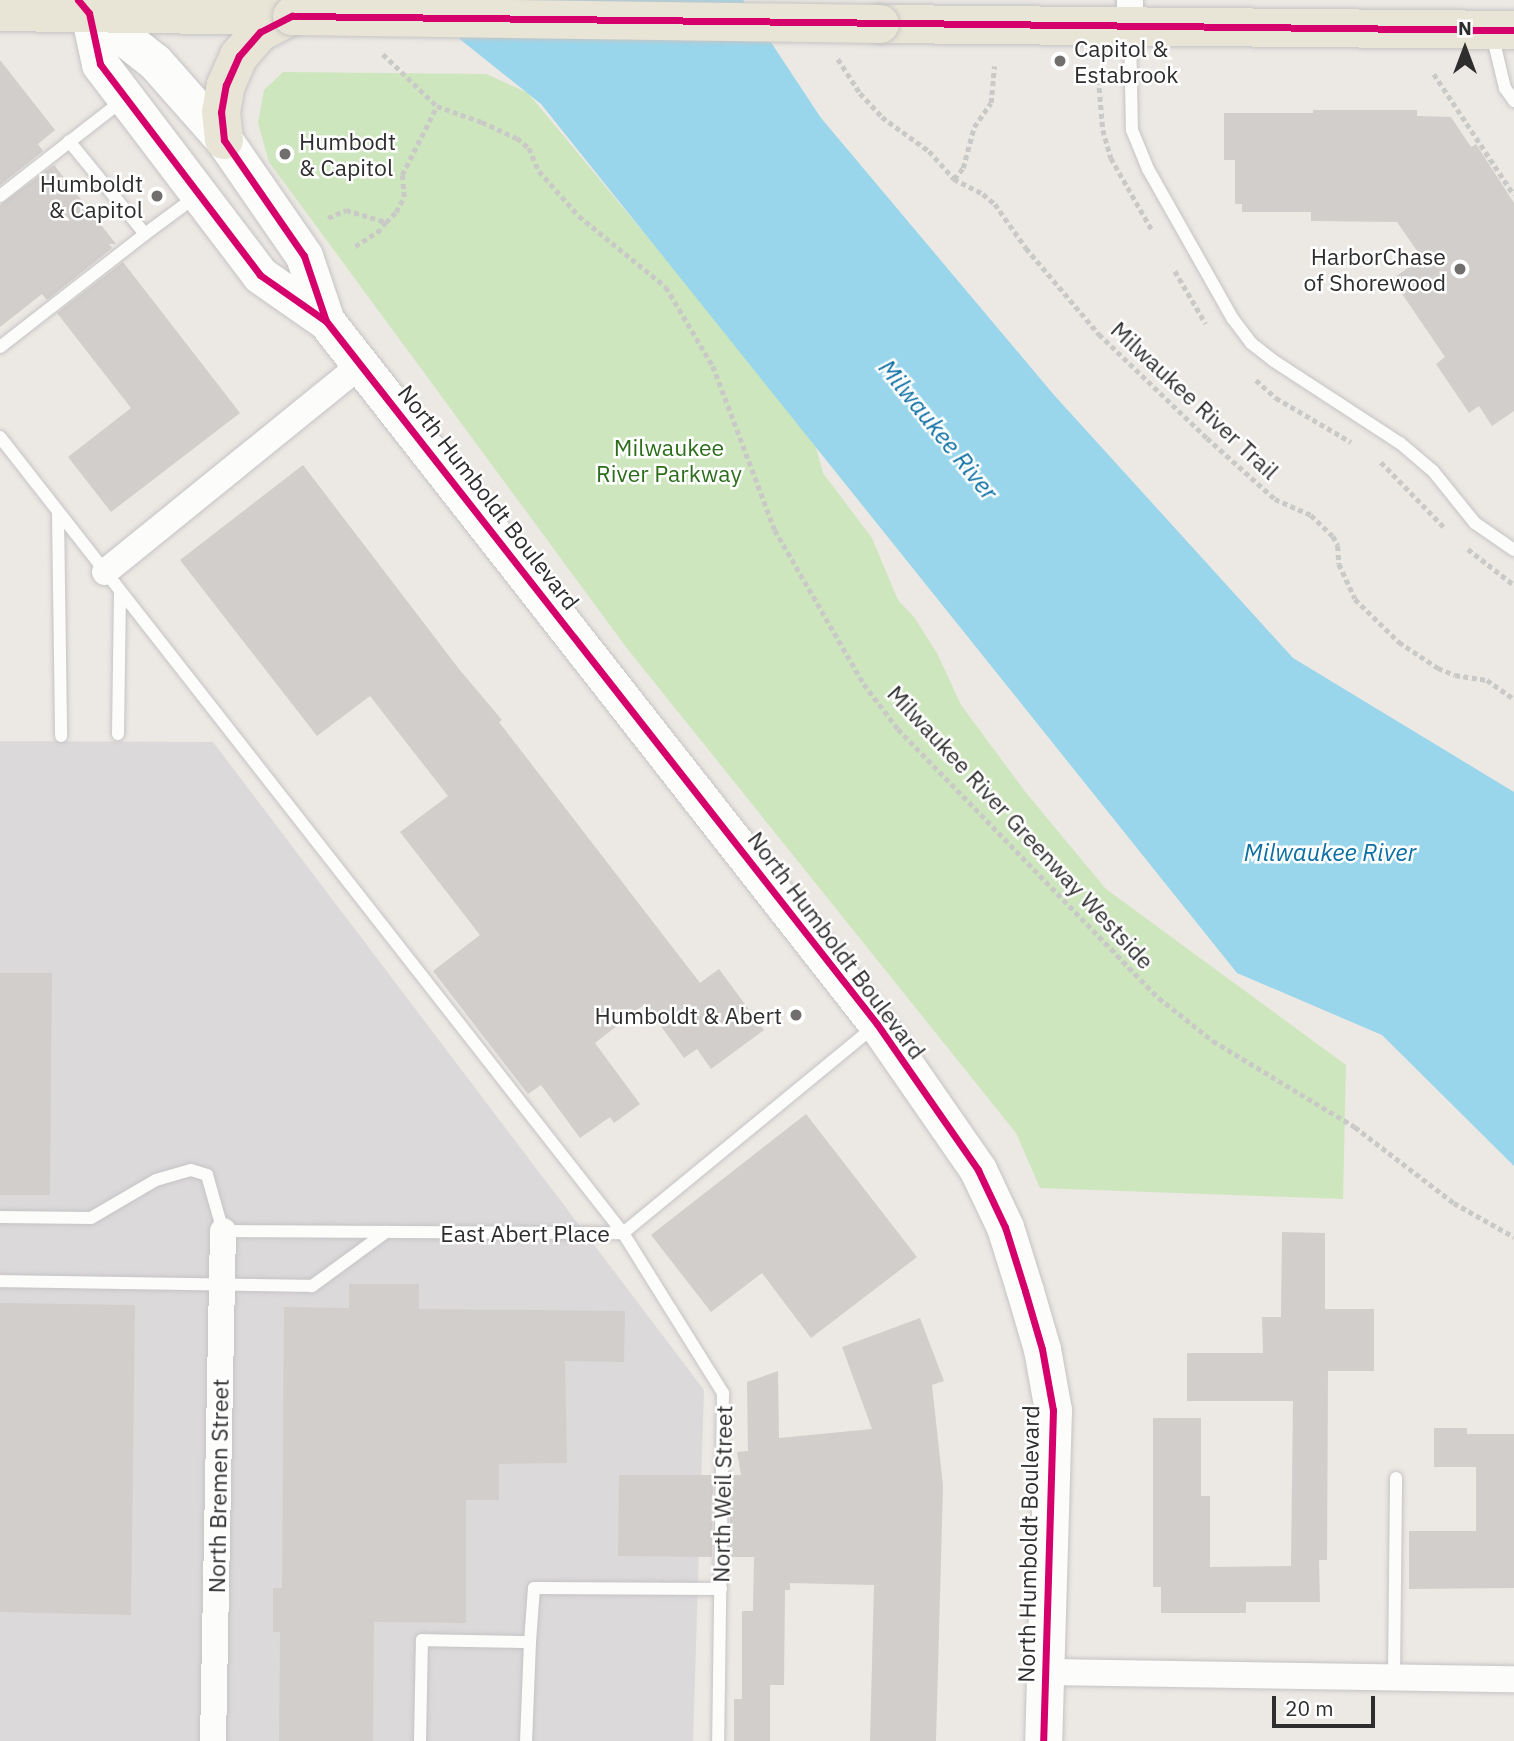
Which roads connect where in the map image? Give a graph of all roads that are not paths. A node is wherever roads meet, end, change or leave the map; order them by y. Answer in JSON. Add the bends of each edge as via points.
{"nodes":[{"id":1,"x":84,"y":6,"type":"edge"},
{"id":2,"x":0,"y":12,"type":"edge"},
{"id":3,"x":1130,"y":13,"type":"edge"},
{"id":4,"x":292,"y":16,"type":"junction"},
{"id":5,"x":1501,"y":20,"type":"edge"},
{"id":6,"x":125,"y":98,"type":"junction"},
{"id":7,"x":1514,"y":101,"type":"edge"},
{"id":8,"x":224,"y":140,"type":"junction"},
{"id":9,"x":69,"y":141,"type":"junction"},
{"id":10,"x":199,"y":194,"type":"junction"},
{"id":11,"x":0,"y":196,"type":"edge"},
{"id":12,"x":145,"y":234,"type":"junction"},
{"id":13,"x":326,"y":321,"type":"junction"},
{"id":14,"x":0,"y":347,"type":"edge"},
{"id":15,"x":361,"y":365,"type":"junction"},
{"id":16,"x":0,"y":437,"type":"edge"},
{"id":17,"x":58,"y":513,"type":"junction"},
{"id":18,"x":1514,"y":550,"type":"edge"},
{"id":19,"x":112,"y":582,"type":"junction"},
{"id":20,"x":118,"y":734,"type":"dead end"},
{"id":21,"x":61,"y":736,"type":"dead end"},
{"id":22,"x":877,"y":1024,"type":"junction"},
{"id":23,"x":0,"y":1217,"type":"edge"},
{"id":24,"x":223,"y":1231,"type":"junction"},
{"id":25,"x":386,"y":1232,"type":"junction"},
{"id":26,"x":623,"y":1233,"type":"junction"},
{"id":27,"x":0,"y":1281,"type":"edge"},
{"id":28,"x":222,"y":1283,"type":"junction"},
{"id":29,"x":1396,"y":1478,"type":"dead end"},
{"id":30,"x":721,"y":1589,"type":"junction"},
{"id":31,"x":530,"y":1643,"type":"junction"},
{"id":32,"x":1044,"y":1672,"type":"junction"},
{"id":33,"x":1394,"y":1677,"type":"junction"},
{"id":34,"x":1514,"y":1679,"type":"edge"},
{"id":35,"x":213,"y":1741,"type":"edge"},
{"id":36,"x":420,"y":1741,"type":"edge"},
{"id":37,"x":526,"y":1741,"type":"edge"},
{"id":38,"x":718,"y":1741,"type":"edge"},
{"id":39,"x":1043,"y":1741,"type":"edge"}],
"edges":[{"from":1,"to":2,"type":"main road"},
{"from":1,"to":4,"type":"main road"},
{"from":1,"to":6,"type":"main road","name":"North Humboldt Boulevard","via":[[100,64]]},
{"from":1,"to":8,"type":"main road","name":"North Humboldt Boulevard","via":[[155,62]]},
{"from":3,"to":4,"type":"main road","bridge":true,"via":[[880,24]]},
{"from":3,"to":5,"type":"main road"},
{"from":3,"to":18,"type":"lane","via":[[1132,130],[1148,169],[1233,319],[1251,343],[1274,361],[1401,443],[1433,471],[1475,523]]},
{"from":4,"to":8,"type":"main road","via":[[260,32],[239,56],[226,85]]},
{"from":5,"to":7,"type":"lane","via":[[1505,88]]},
{"from":6,"to":9,"type":"lane"},
{"from":6,"to":10,"type":"main road","name":"North Humboldt Boulevard"},
{"from":8,"to":13,"type":"main road","name":"North Humboldt Boulevard","via":[[304,256]]},
{"from":9,"to":11,"type":"lane"},
{"from":9,"to":12,"type":"lane"},
{"from":10,"to":12,"type":"lane"},
{"from":10,"to":13,"type":"main road","name":"North Humboldt Boulevard","via":[[260,275]]},
{"from":12,"to":14,"type":"lane"},
{"from":13,"to":15,"type":"main road","name":"North Humboldt Boulevard"},
{"from":15,"to":19,"type":"street"},
{"from":15,"to":22,"type":"main road","name":"North Humboldt Boulevard"},
{"from":16,"to":17,"type":"lane","name":"North Weil Street"},
{"from":17,"to":19,"type":"lane","name":"North Weil Street"},
{"from":17,"to":21,"type":"lane"},
{"from":19,"to":20,"type":"lane"},
{"from":19,"to":26,"type":"lane","name":"North Weil Street"},
{"from":22,"to":26,"type":"lane","name":"East Abert Place"},
{"from":22,"to":32,"type":"main road","name":"North Humboldt Boulevard","via":[[978,1170],[1005,1227],[1042,1349],[1053,1410]]},
{"from":23,"to":24,"type":"lane","via":[[91,1218],[156,1180],[191,1170],[207,1175]]},
{"from":24,"to":25,"type":"lane","name":"East Abert Place"},
{"from":24,"to":28,"type":"street","name":"North Bremen Street"},
{"from":25,"to":26,"type":"lane","name":"East Abert Place"},
{"from":25,"to":28,"type":"lane","via":[[312,1286]]},
{"from":26,"to":30,"type":"lane","name":"North Weil Street","via":[[723,1393]]},
{"from":27,"to":28,"type":"lane"},
{"from":28,"to":35,"type":"street","name":"North Bremen Street"},
{"from":29,"to":33,"type":"lane"},
{"from":30,"to":31,"type":"lane","via":[[534,1588]]},
{"from":30,"to":38,"type":"lane","name":"North Weil Street"},
{"from":31,"to":36,"type":"lane","via":[[422,1640]]},
{"from":31,"to":37,"type":"lane"},
{"from":32,"to":33,"type":"street"},
{"from":32,"to":39,"type":"main road","name":"North Humboldt Boulevard"},
{"from":33,"to":34,"type":"street"}]}
